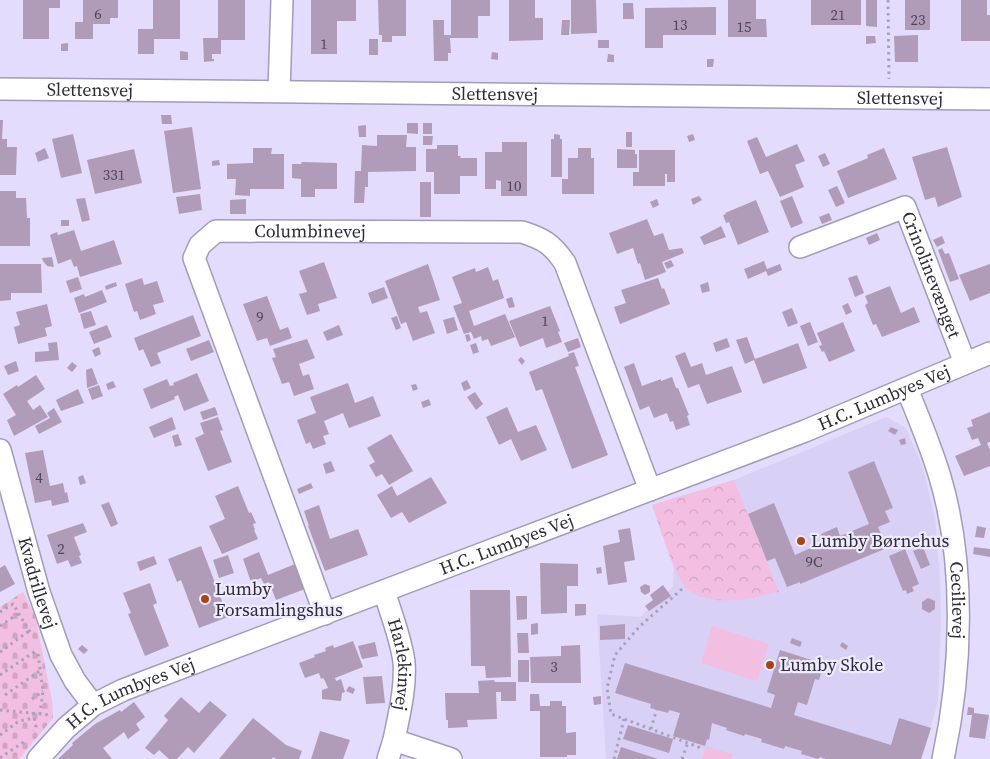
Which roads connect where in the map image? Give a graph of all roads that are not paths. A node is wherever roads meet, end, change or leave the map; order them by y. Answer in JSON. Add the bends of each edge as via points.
{"nodes":[{"id":1,"x":282,"y":0,"type":"edge"},
{"id":2,"x":0,"y":89,"type":"edge"},
{"id":3,"x":279,"y":92,"type":"junction"},
{"id":4,"x":990,"y":99,"type":"edge"},
{"id":5,"x":800,"y":247,"type":"dead end"},
{"id":6,"x":990,"y":353,"type":"edge"},
{"id":7,"x":965,"y":363,"type":"junction"},
{"id":8,"x":907,"y":389,"type":"junction"},
{"id":9,"x":0,"y":450,"type":"edge"},
{"id":10,"x":650,"y":490,"type":"junction"},
{"id":11,"x":384,"y":591,"type":"junction"},
{"id":12,"x":325,"y":614,"type":"junction"},
{"id":13,"x":94,"y":705,"type":"junction"},
{"id":14,"x":391,"y":749,"type":"edge"},
{"id":15,"x":38,"y":759,"type":"edge"},
{"id":16,"x":451,"y":759,"type":"edge"},
{"id":17,"x":943,"y":759,"type":"edge"}],
"edges":[{"from":1,"to":3,"type":"street"},
{"from":2,"to":3,"type":"street","name":"Slettensvej"},
{"from":3,"to":4,"type":"street","name":"Slettensvej"},
{"from":5,"to":7,"type":"street","name":"Crinolinevænget","via":[[905,207]]},
{"from":6,"to":7,"type":"street","name":"H.C. Lumbyes Vej"},
{"from":7,"to":8,"type":"street","name":"H.C. Lumbyes Vej"},
{"from":8,"to":10,"type":"street","name":"H.C. Lumbyes Vej"},
{"from":8,"to":17,"type":"street","name":"Cecilievej","via":[[940,478],[953,536],[959,608],[955,684]]},
{"from":9,"to":13,"type":"street","name":"Kvadrillevej","via":[[39,592],[61,654],[75,681]]},
{"from":10,"to":11,"type":"street","name":"H.C. Lumbyes Vej"},
{"from":10,"to":12,"type":"street","name":"Columbinevej","via":[[565,263],[555,249],[540,238],[522,232],[216,231],[200,244],[194,258]]},
{"from":11,"to":12,"type":"street","name":"H.C. Lumbyes Vej"},
{"from":11,"to":14,"type":"street","name":"Harlekinvej","via":[[404,663],[403,692]]},
{"from":12,"to":13,"type":"street","name":"H.C. Lumbyes Vej","via":[[123,690]]},
{"from":13,"to":15,"type":"street","name":"H.C. Lumbyes Vej","via":[[66,728]]},
{"from":14,"to":16,"type":"street","name":"Harlekinvej"}]}
